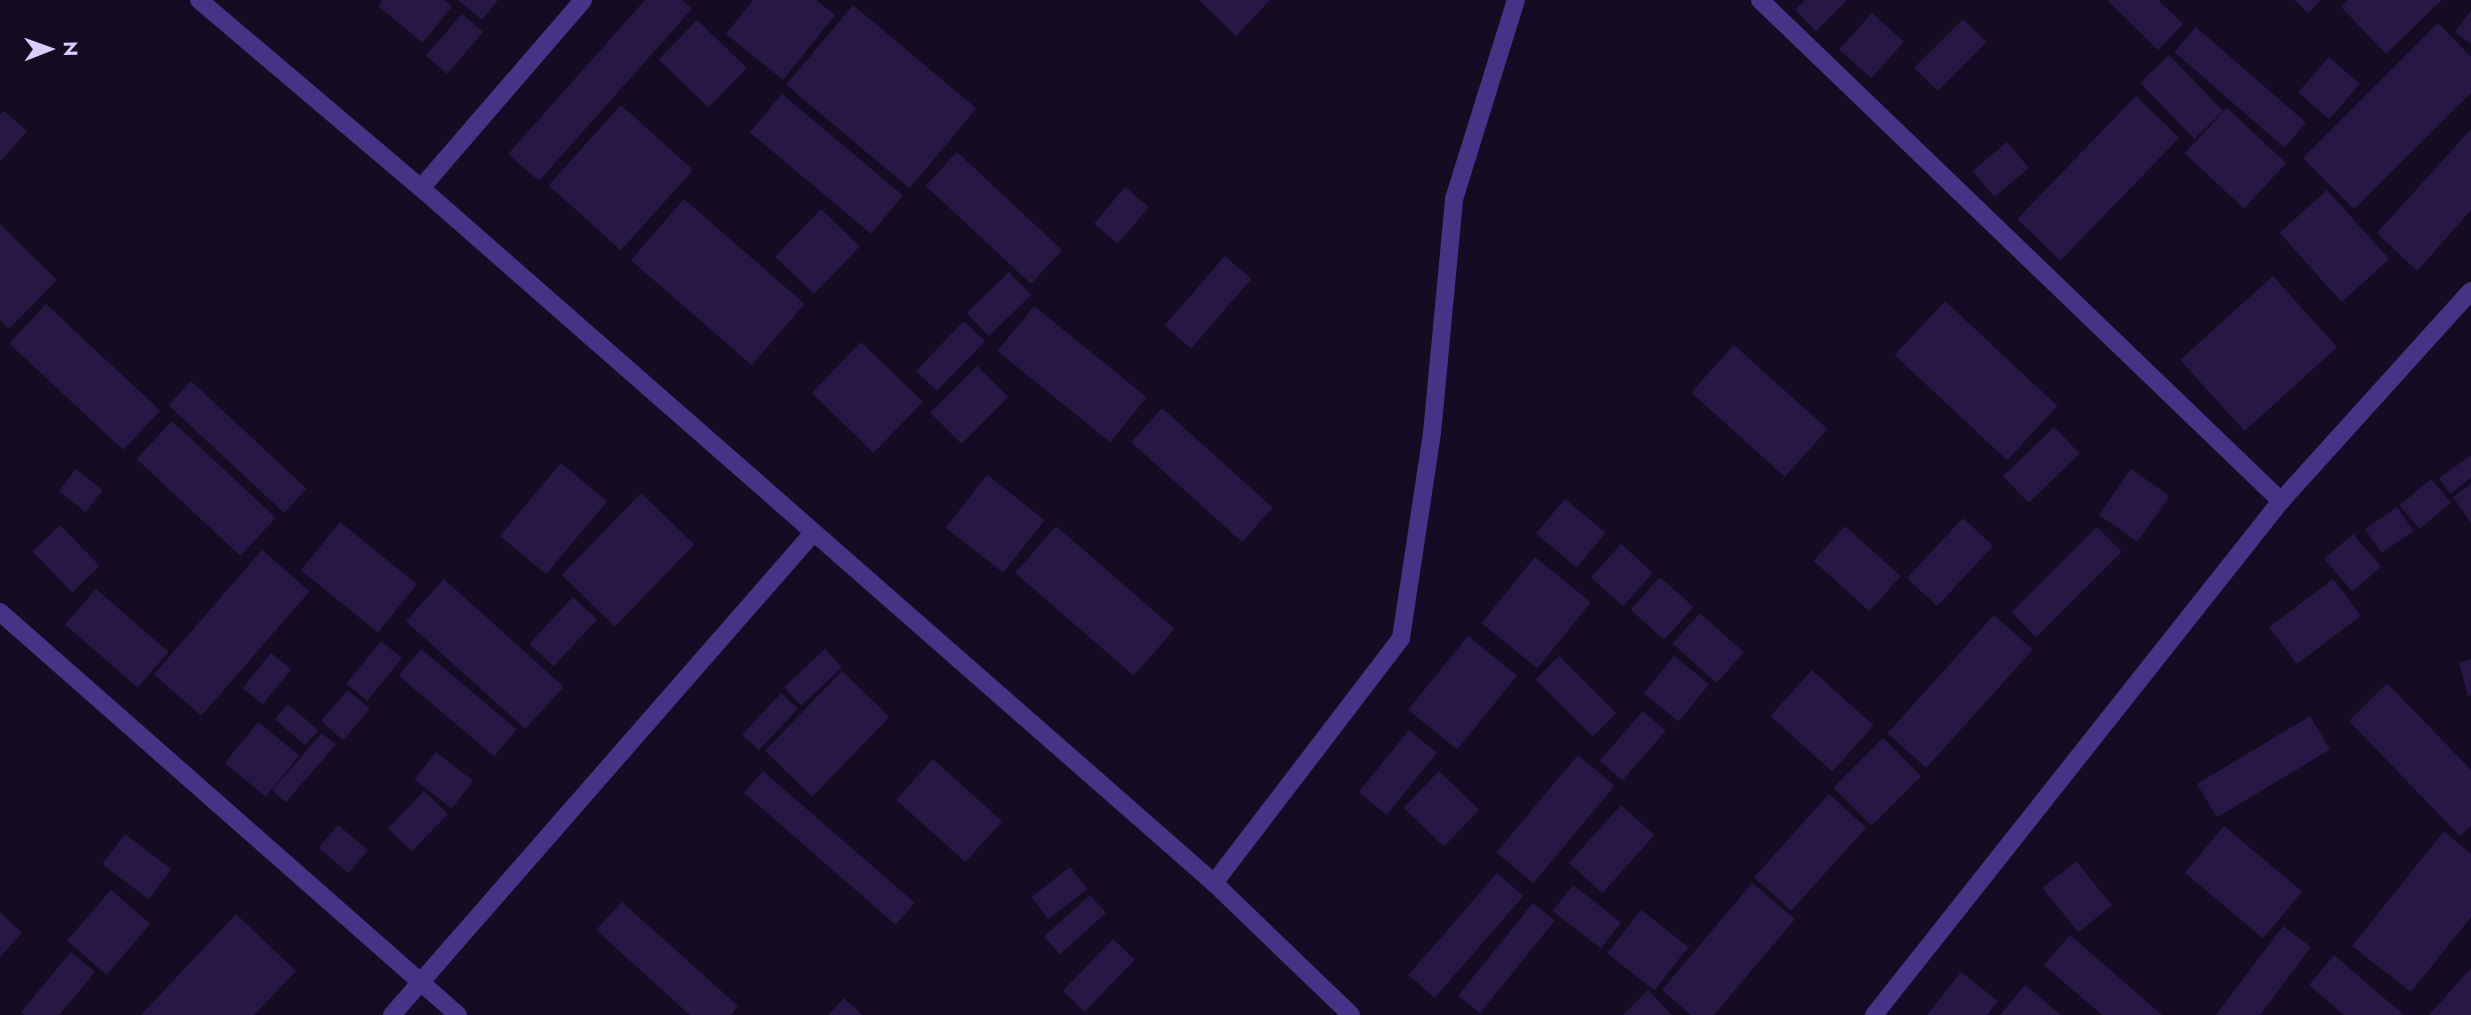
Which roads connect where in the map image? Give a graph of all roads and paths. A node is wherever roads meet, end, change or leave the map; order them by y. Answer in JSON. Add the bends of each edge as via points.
{"nodes":[{"id":1,"x":199,"y":0,"type":"edge"},
{"id":2,"x":583,"y":0,"type":"edge"},
{"id":3,"x":1516,"y":0,"type":"edge"},
{"id":4,"x":1760,"y":0,"type":"edge"},
{"id":5,"x":421,"y":188,"type":"junction"},
{"id":6,"x":2471,"y":291,"type":"edge"},
{"id":7,"x":2281,"y":501,"type":"junction"},
{"id":8,"x":813,"y":533,"type":"junction"},
{"id":9,"x":0,"y":612,"type":"edge"},
{"id":10,"x":1214,"y":883,"type":"junction"},
{"id":11,"x":421,"y":980,"type":"junction"},
{"id":12,"x":392,"y":1015,"type":"edge"},
{"id":13,"x":458,"y":1015,"type":"edge"},
{"id":14,"x":1351,"y":1015,"type":"edge"},
{"id":15,"x":1874,"y":1015,"type":"edge"}],
"edges":[{"from":1,"to":5,"type":"street"},
{"from":2,"to":5,"type":"street"},
{"from":3,"to":10,"type":"street","via":[[1454,199],[1432,433],[1401,638]]},
{"from":4,"to":7,"type":"street"},
{"from":5,"to":8,"type":"street"},
{"from":6,"to":7,"type":"street"},
{"from":7,"to":15,"type":"street"},
{"from":8,"to":10,"type":"street"},
{"from":8,"to":11,"type":"street"},
{"from":9,"to":11,"type":"street"},
{"from":10,"to":14,"type":"street"},
{"from":11,"to":12,"type":"street"},
{"from":11,"to":13,"type":"street"}]}
